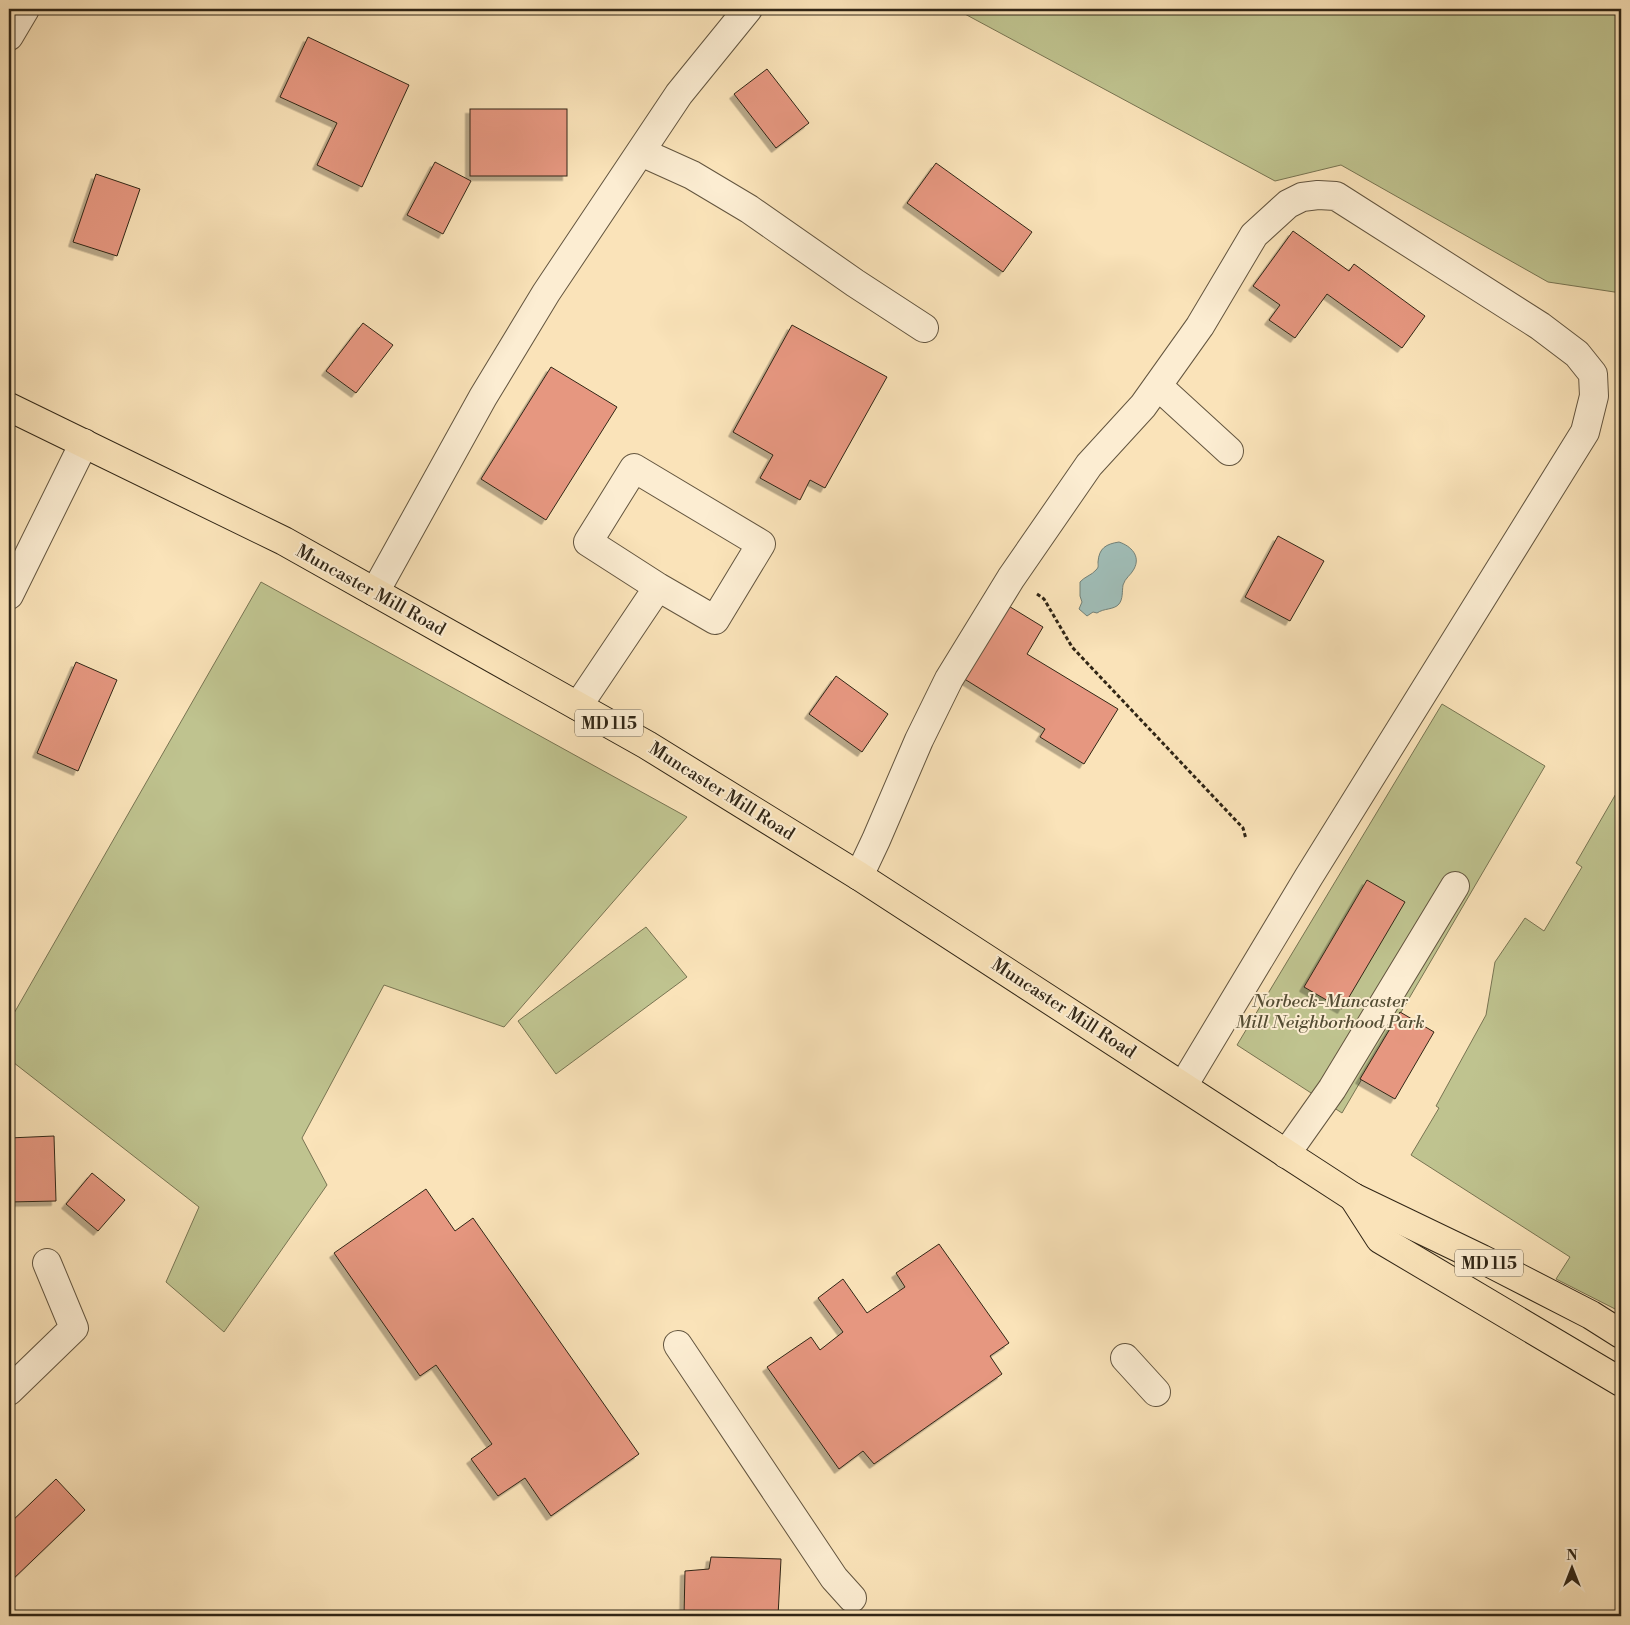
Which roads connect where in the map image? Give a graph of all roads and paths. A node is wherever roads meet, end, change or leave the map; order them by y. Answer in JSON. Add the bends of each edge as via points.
{"nodes":[{"id":1,"x":25,"y":9,"type":"edge"},
{"id":2,"x":748,"y":9,"type":"edge"},
{"id":3,"x":9,"y":36,"type":"edge"},
{"id":4,"x":641,"y":152,"type":"junction"},
{"id":5,"x":924,"y":328,"type":"dead end"},
{"id":6,"x":1158,"y":386,"type":"junction"},
{"id":7,"x":9,"y":407,"type":"edge"},
{"id":8,"x":84,"y":443,"type":"junction"},
{"id":9,"x":1229,"y":451,"type":"dead end"},
{"id":10,"x":1011,"y":578,"type":"junction"},
{"id":11,"x":658,"y":587,"type":"junction"},
{"id":12,"x":375,"y":592,"type":"junction"},
{"id":13,"x":9,"y":595,"type":"edge"},
{"id":14,"x":578,"y":706,"type":"junction"},
{"id":15,"x":1246,"y":839,"type":"dead end"},
{"id":16,"x":858,"y":876,"type":"junction"},
{"id":17,"x":1455,"y":886,"type":"dead end"},
{"id":18,"x":1183,"y":1086,"type":"junction"},
{"id":19,"x":1286,"y":1154,"type":"junction"},
{"id":20,"x":1353,"y":1197,"type":"junction"},
{"id":21,"x":47,"y":1263,"type":"dead end"},
{"id":22,"x":1621,"y":1334,"type":"edge"},
{"id":23,"x":678,"y":1345,"type":"dead end"},
{"id":24,"x":1126,"y":1358,"type":"dead end"},
{"id":25,"x":1621,"y":1382,"type":"edge"},
{"id":26,"x":9,"y":1392,"type":"edge"},
{"id":27,"x":1156,"y":1392,"type":"dead end"},
{"id":28,"x":852,"y":1598,"type":"dead end"}],
"edges":[{"from":1,"to":3,"type":"street"},
{"from":2,"to":4,"type":"street","via":[[679,94]]},
{"from":4,"to":5,"type":"street","via":[[692,175],[749,209]]},
{"from":4,"to":12,"type":"street","via":[[546,293],[483,397]]},
{"from":6,"to":9,"type":"street"},
{"from":6,"to":10,"type":"street","via":[[1089,465]]},
{"from":6,"to":18,"type":"street","via":[[1200,326],[1254,235],[1288,204],[1318,194],[1336,196],[1540,326],[1577,354],[1593,374],[1594,396],[1585,432]]},
{"from":7,"to":8,"type":"main road","name":"Muncaster Mill Road","number":"MD 115"},
{"from":8,"to":12,"type":"main road","name":"Muncaster Mill Road","number":"MD 115","via":[[284,541]]},
{"from":8,"to":13,"type":"street"},
{"from":10,"to":15,"type":"path","via":[[1044,598],[1072,647],[1243,828]]},
{"from":10,"to":16,"type":"street","via":[[949,679]]},
{"from":11,"to":11,"type":"street","via":[[715,620],[761,544],[634,468],[588,542]]},
{"from":11,"to":14,"type":"street"},
{"from":12,"to":14,"type":"main road","name":"Muncaster Mill Road","number":"MD 115"},
{"from":14,"to":16,"type":"main road","name":"Muncaster Mill Road","number":"MD 115"},
{"from":16,"to":18,"type":"main road","name":"Muncaster Mill Road","number":"MD 115"},
{"from":17,"to":19,"type":"street","via":[[1332,1089]]},
{"from":18,"to":19,"type":"main road","name":"Muncaster Mill Road","number":"MD 115"},
{"from":19,"to":20,"type":"main road","name":"Muncaster Mill Road","number":"MD 115"},
{"from":20,"to":22,"type":"main road","name":"Muncaster Mill Road","number":"MD 115","via":[[1482,1259]]},
{"from":20,"to":25,"type":"main road","name":"Muncaster Mill Road","number":"MD 115","via":[[1380,1238]]},
{"from":21,"to":26,"type":"street","via":[[74,1328]]},
{"from":23,"to":28,"type":"street","via":[[834,1578]]},
{"from":24,"to":27,"type":"street"}]}
